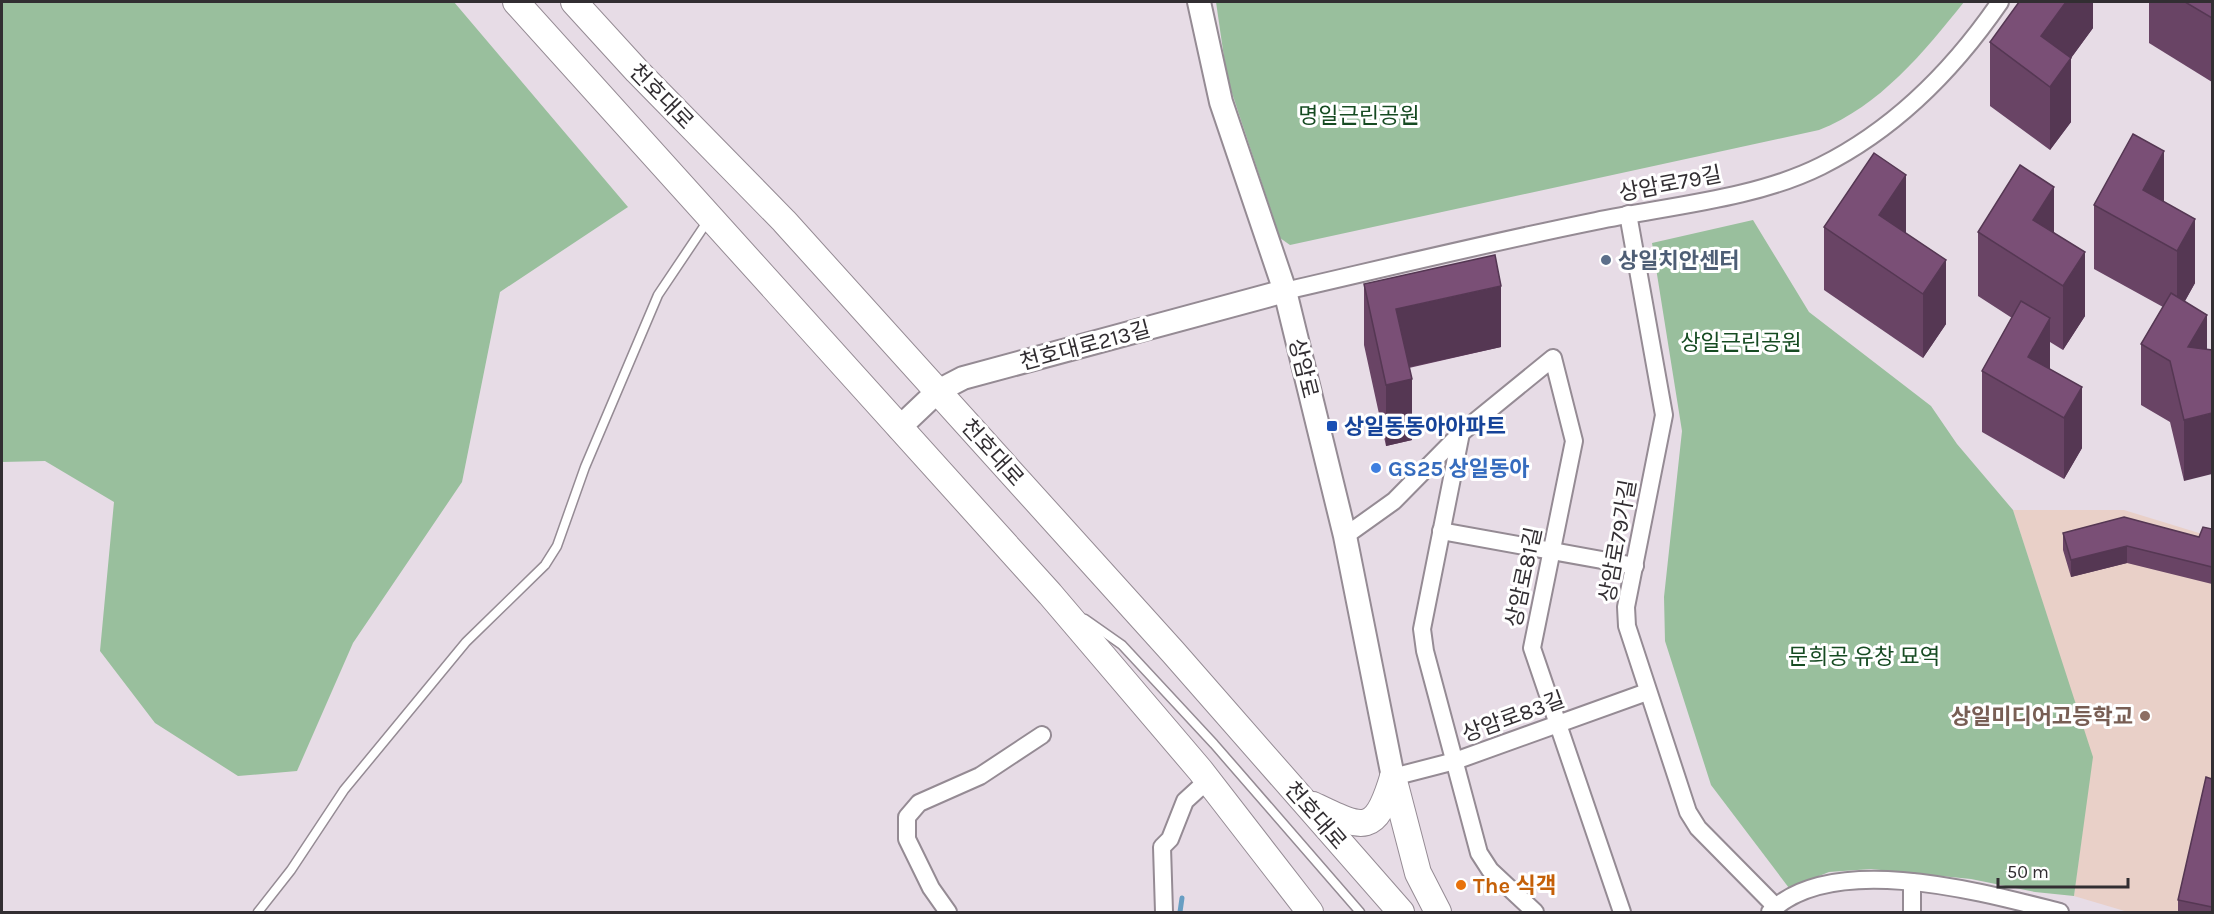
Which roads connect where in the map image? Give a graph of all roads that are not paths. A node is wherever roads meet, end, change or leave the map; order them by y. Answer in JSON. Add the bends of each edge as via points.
{"nodes":[{"id":1,"x":516,"y":2,"type":"edge"},
{"id":2,"x":574,"y":2,"type":"edge"},
{"id":3,"x":1199,"y":2,"type":"edge"},
{"id":4,"x":2000,"y":2,"type":"edge"},
{"id":5,"x":1628,"y":214,"type":"junction"},
{"id":6,"x":710,"y":217,"type":"junction"},
{"id":7,"x":1286,"y":291,"type":"junction"},
{"id":8,"x":938,"y":391,"type":"junction"},
{"id":9,"x":899,"y":428,"type":"junction"},
{"id":10,"x":1461,"y":433,"type":"junction"},
{"id":11,"x":1441,"y":531,"type":"junction"},
{"id":12,"x":1346,"y":536,"type":"junction"},
{"id":13,"x":1551,"y":551,"type":"junction"},
{"id":14,"x":1635,"y":566,"type":"junction"},
{"id":15,"x":1050,"y":594,"type":"junction"},
{"id":16,"x":1647,"y":692,"type":"junction"},
{"id":17,"x":1557,"y":725,"type":"junction"},
{"id":18,"x":1042,"y":735,"type":"dead end"},
{"id":19,"x":1455,"y":761,"type":"junction"},
{"id":20,"x":1393,"y":777,"type":"junction"},
{"id":21,"x":1208,"y":780,"type":"junction"},
{"id":22,"x":1303,"y":800,"type":"junction"},
{"id":23,"x":1170,"y":839,"type":"junction"},
{"id":24,"x":1912,"y":882,"type":"junction"},
{"id":25,"x":1773,"y":910,"type":"edge"},
{"id":26,"x":1619,"y":911,"type":"edge"},
{"id":27,"x":258,"y":912,"type":"edge"},
{"id":28,"x":948,"y":912,"type":"edge"},
{"id":29,"x":1164,"y":912,"type":"edge"},
{"id":30,"x":1173,"y":912,"type":"edge"},
{"id":31,"x":1310,"y":912,"type":"edge"},
{"id":32,"x":1360,"y":912,"type":"edge"},
{"id":33,"x":1399,"y":912,"type":"edge"},
{"id":34,"x":1438,"y":912,"type":"edge"},
{"id":35,"x":1535,"y":912,"type":"edge"},
{"id":36,"x":1912,"y":912,"type":"edge"},
{"id":37,"x":2060,"y":912,"type":"edge"}],
"edges":[{"from":1,"to":6,"type":"main road","name":"천호대로"},
{"from":2,"to":8,"type":"main road","name":"천호대로","via":[[784,221]]},
{"from":3,"to":7,"type":"main road","name":"상암로","via":[[1221,102]]},
{"from":4,"to":5,"type":"street","name":"상암로79길","via":[[1954,62],[1924,93],[1890,122],[1820,167],[1765,186]]},
{"from":5,"to":7,"type":"street","name":"상암로79길"},
{"from":5,"to":14,"type":"street","name":"상암로79가길","via":[[1664,414]]},
{"from":6,"to":9,"type":"main road","name":"천호대로"},
{"from":6,"to":27,"type":"lane","via":[[658,295],[585,467],[557,546],[545,565],[466,642],[344,790]]},
{"from":7,"to":8,"type":"main road","name":"천호대로213길","via":[[963,378]]},
{"from":7,"to":12,"type":"main road","name":"상암로"},
{"from":8,"to":9,"type":"main road","name":"천호대로213길"},
{"from":8,"to":22,"type":"main road","name":"천호대로"},
{"from":9,"to":15,"type":"main road","name":"천호대로"},
{"from":10,"to":11,"type":"street"},
{"from":10,"to":12,"type":"street","name":"상암로81길","via":[[1394,501]]},
{"from":10,"to":13,"type":"street","name":"상암로81길","via":[[1553,358],[1574,441]]},
{"from":11,"to":13,"type":"street"},
{"from":11,"to":19,"type":"street","via":[[1422,629]]},
{"from":12,"to":20,"type":"main road","name":"상암로"},
{"from":13,"to":14,"type":"street"},
{"from":13,"to":17,"type":"street","name":"상암로81길","via":[[1532,648]]},
{"from":14,"to":16,"type":"street","name":"상암로79가길","via":[[1626,607],[1627,626]]},
{"from":15,"to":21,"type":"main road","name":"천호대로"},
{"from":15,"to":32,"type":"lane","via":[[1122,645]]},
{"from":16,"to":17,"type":"street","name":"상암로83길"},
{"from":16,"to":25,"type":"street","name":"상암로79가길","via":[[1688,813]]},
{"from":17,"to":19,"type":"street","name":"상암로83길"},
{"from":17,"to":26,"type":"street","name":"상암로81길"},
{"from":18,"to":28,"type":"street","via":[[980,776],[919,803],[907,817],[907,839],[931,888]]},
{"from":19,"to":20,"type":"street","name":"상암로83길"},
{"from":19,"to":35,"type":"street","via":[[1479,853],[1490,870]]},
{"from":20,"to":22,"type":"main road","via":[[1377,817],[1366,823],[1353,825]]},
{"from":20,"to":34,"type":"main road","via":[[1418,873]]},
{"from":21,"to":23,"type":"street","via":[[1185,801]]},
{"from":21,"to":31,"type":"main road","name":"천호대로"},
{"from":22,"to":33,"type":"main road","name":"천호대로"},
{"from":23,"to":29,"type":"street","via":[[1162,847]]},
{"from":23,"to":30,"type":"street"},
{"from":24,"to":25,"type":"street","via":[[1871,879],[1815,887]]},
{"from":24,"to":36,"type":"street"},
{"from":24,"to":37,"type":"street","via":[[1992,895]]}]}
